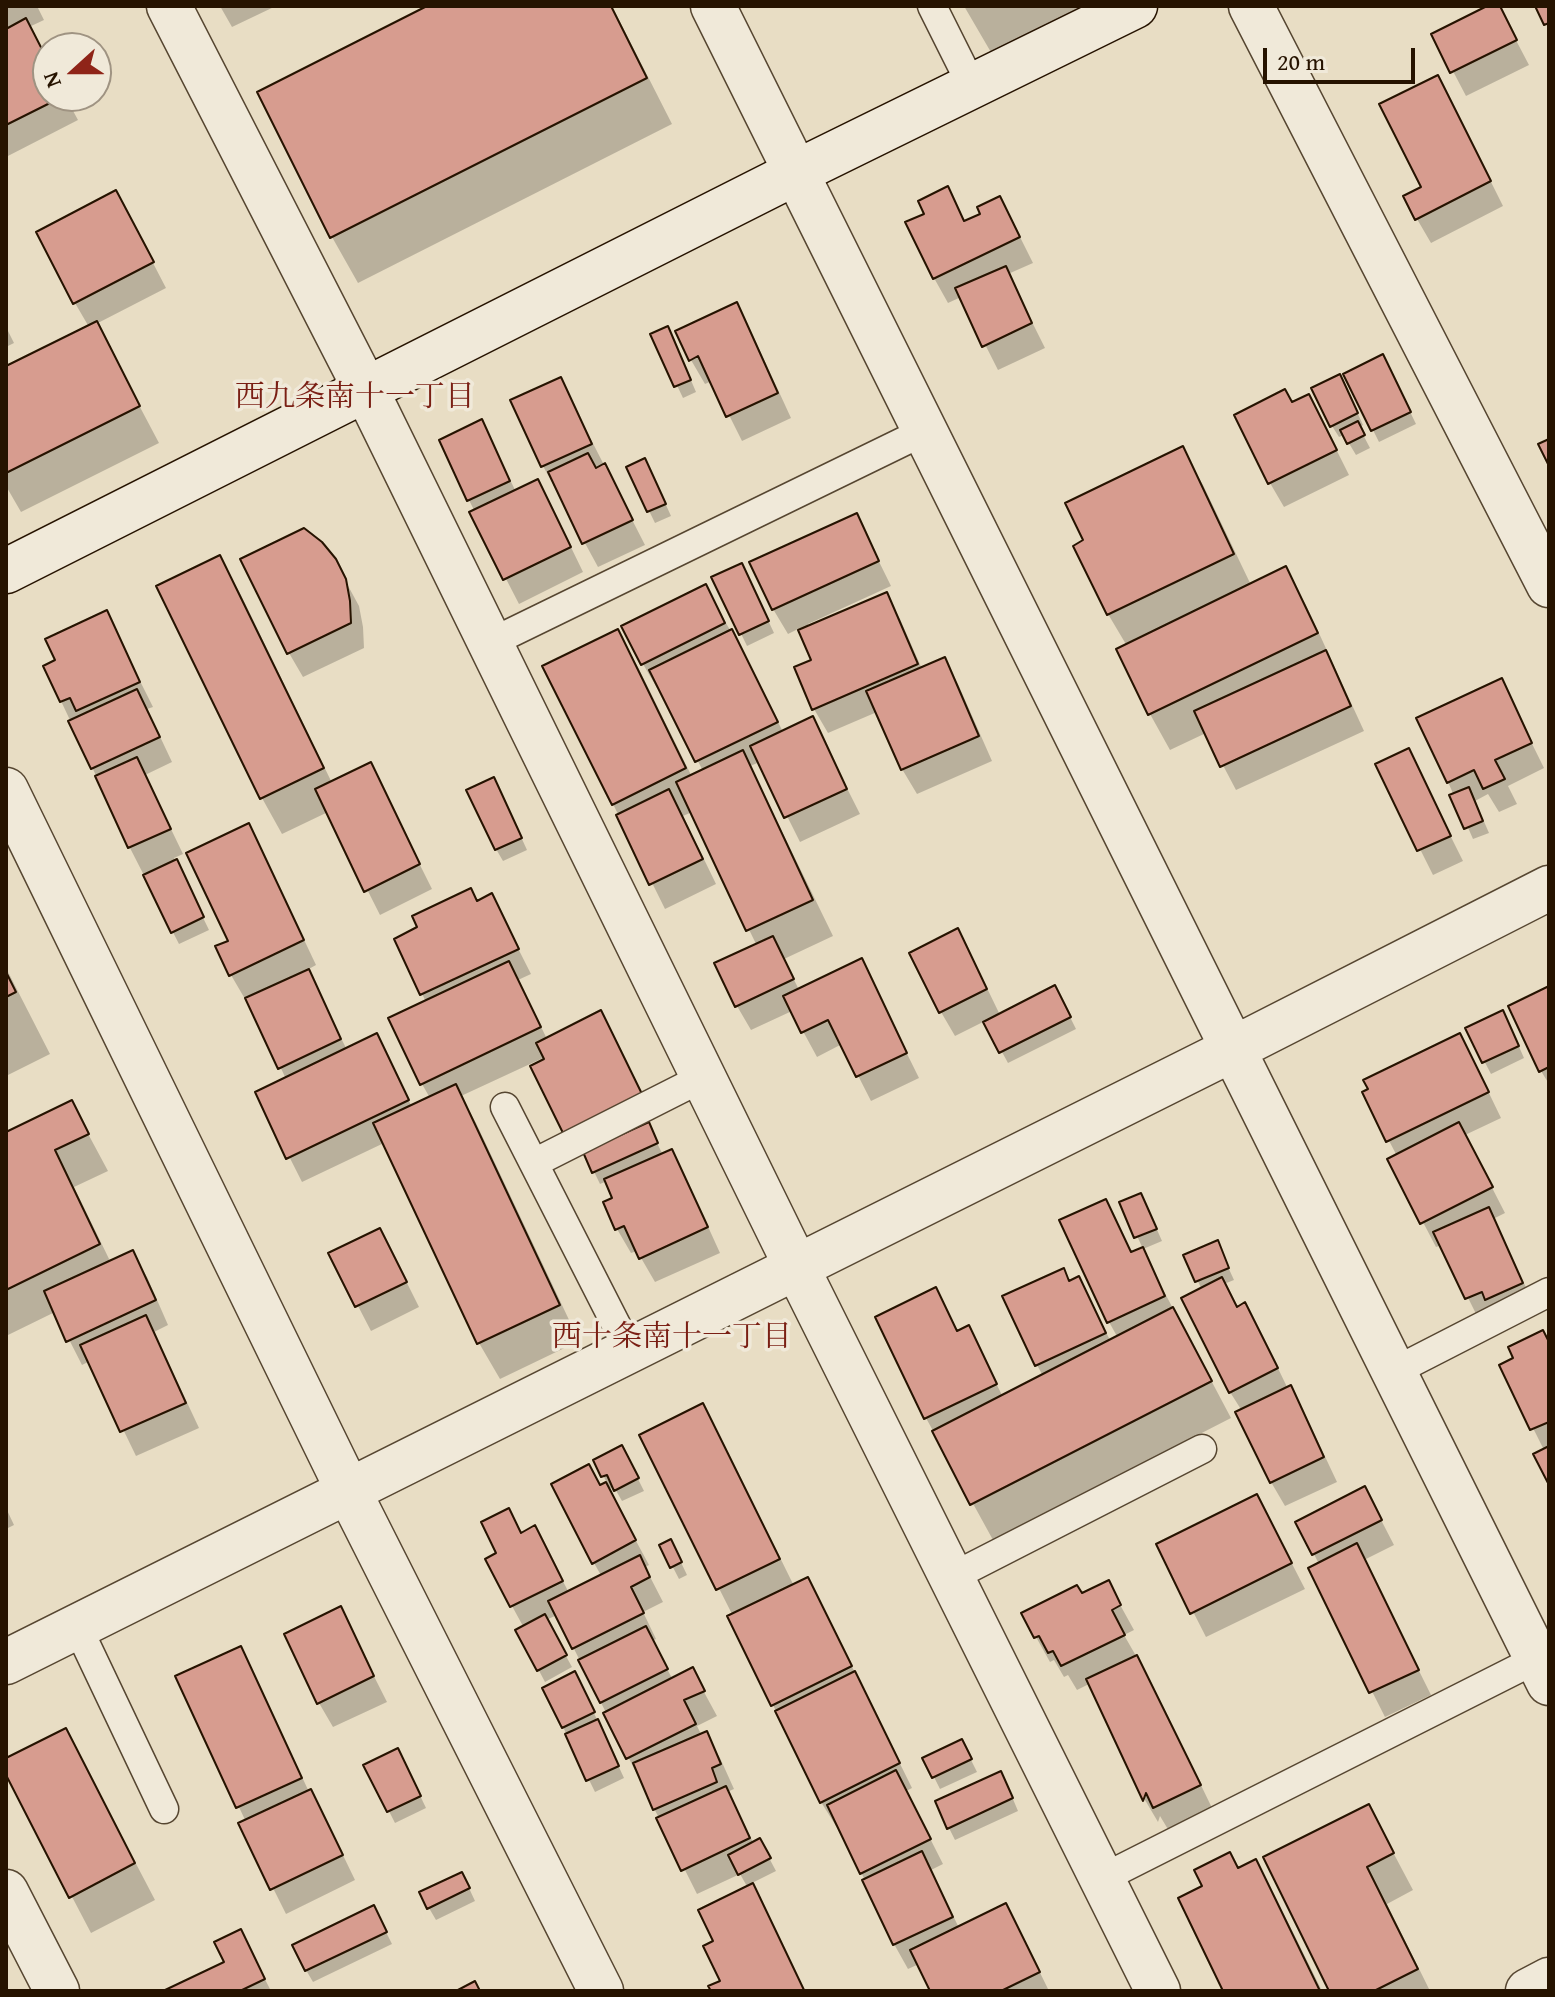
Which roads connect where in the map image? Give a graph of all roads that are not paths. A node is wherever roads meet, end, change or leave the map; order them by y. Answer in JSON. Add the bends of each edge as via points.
{"nodes":[{"id":1,"x":169,"y":6,"type":"edge"},
{"id":2,"x":713,"y":6,"type":"edge"},
{"id":3,"x":932,"y":6,"type":"edge"},
{"id":4,"x":1135,"y":6,"type":"edge"},
{"id":5,"x":1251,"y":6,"type":"edge"},
{"id":6,"x":972,"y":86,"type":"junction"},
{"id":7,"x":797,"y":172,"type":"junction"},
{"id":8,"x":366,"y":390,"type":"junction"},
{"id":9,"x":925,"y":431,"type":"junction"},
{"id":10,"x":6,"y":571,"type":"edge"},
{"id":11,"x":1549,"y":585,"type":"edge"},
{"id":12,"x":490,"y":643,"type":"junction"},
{"id":13,"x":6,"y":790,"type":"edge"},
{"id":14,"x":1549,"y":888,"type":"edge"},
{"id":15,"x":1231,"y":1050,"type":"junction"},
{"id":16,"x":704,"y":1077,"type":"junction"},
{"id":17,"x":505,"y":1107,"type":"dead end"},
{"id":18,"x":534,"y":1163,"type":"junction"},
{"id":19,"x":796,"y":1266,"type":"junction"},
{"id":20,"x":1549,"y":1292,"type":"edge"},
{"id":21,"x":629,"y":1350,"type":"junction"},
{"id":22,"x":1393,"y":1372,"type":"junction"},
{"id":23,"x":1202,"y":1449,"type":"dead end"},
{"id":24,"x":349,"y":1492,"type":"junction"},
{"id":25,"x":952,"y":1577,"type":"junction"},
{"id":26,"x":77,"y":1626,"type":"junction"},
{"id":27,"x":1541,"y":1654,"type":"edge"},
{"id":28,"x":6,"y":1662,"type":"edge"},
{"id":29,"x":164,"y":1809,"type":"dead end"},
{"id":30,"x":1101,"y":1879,"type":"junction"},
{"id":31,"x":6,"y":1892,"type":"edge"},
{"id":32,"x":1549,"y":1980,"type":"edge"},
{"id":33,"x":57,"y":1991,"type":"edge"},
{"id":34,"x":601,"y":1991,"type":"edge"},
{"id":35,"x":1158,"y":1991,"type":"edge"},
{"id":36,"x":1528,"y":1991,"type":"edge"}],
"edges":[{"from":1,"to":8,"type":"street"},
{"from":2,"to":7,"type":"street"},
{"from":3,"to":6,"type":"lane"},
{"from":4,"to":6,"type":"street"},
{"from":5,"to":11,"type":"street"},
{"from":6,"to":7,"type":"street"},
{"from":7,"to":8,"type":"street"},
{"from":7,"to":9,"type":"street"},
{"from":8,"to":10,"type":"street"},
{"from":8,"to":12,"type":"street"},
{"from":9,"to":12,"type":"lane"},
{"from":9,"to":15,"type":"street"},
{"from":12,"to":16,"type":"street"},
{"from":13,"to":24,"type":"street"},
{"from":14,"to":15,"type":"street"},
{"from":15,"to":19,"type":"street"},
{"from":15,"to":22,"type":"street"},
{"from":16,"to":18,"type":"lane"},
{"from":16,"to":19,"type":"street"},
{"from":17,"to":18,"type":"lane"},
{"from":18,"to":21,"type":"lane"},
{"from":19,"to":21,"type":"street"},
{"from":19,"to":25,"type":"street"},
{"from":20,"to":22,"type":"lane"},
{"from":21,"to":24,"type":"street"},
{"from":22,"to":27,"type":"street"},
{"from":23,"to":25,"type":"lane"},
{"from":24,"to":26,"type":"street"},
{"from":24,"to":34,"type":"street"},
{"from":25,"to":30,"type":"street"},
{"from":26,"to":28,"type":"street"},
{"from":26,"to":29,"type":"lane"},
{"from":27,"to":30,"type":"lane"},
{"from":30,"to":35,"type":"street"},
{"from":31,"to":33,"type":"street"},
{"from":32,"to":36,"type":"street"}]}
